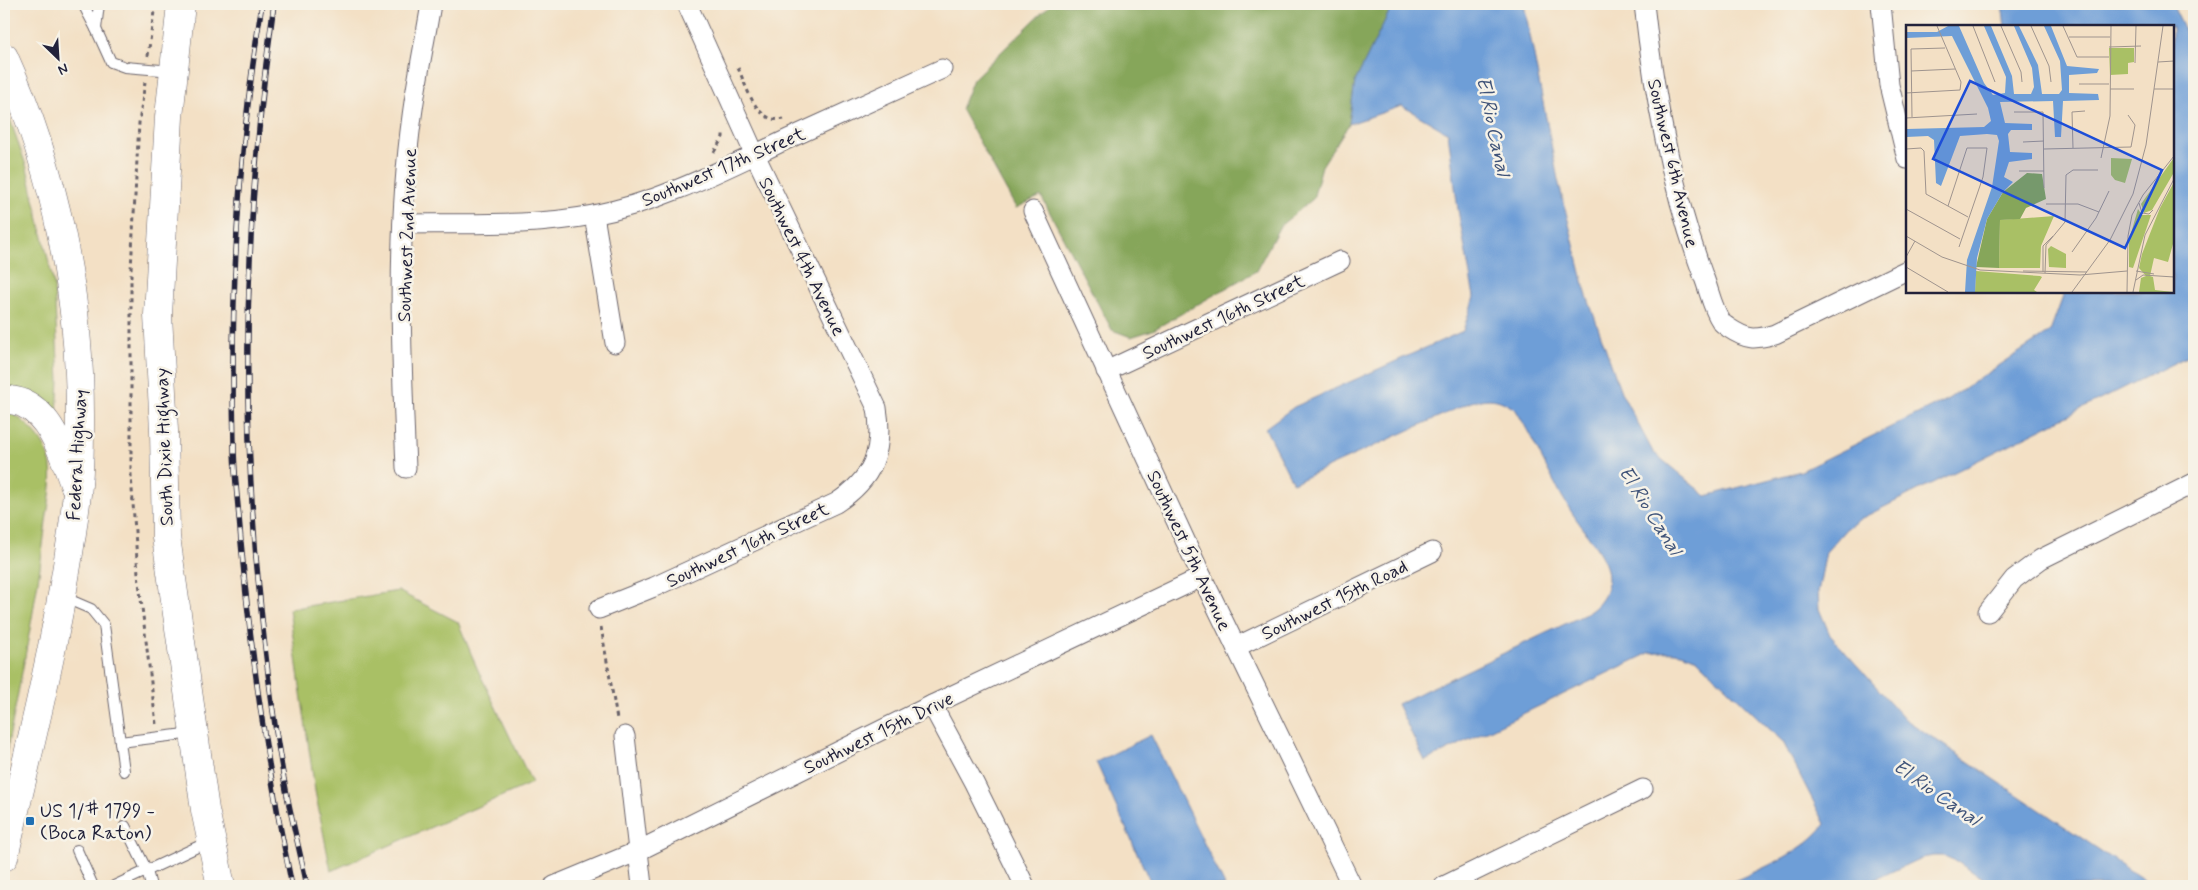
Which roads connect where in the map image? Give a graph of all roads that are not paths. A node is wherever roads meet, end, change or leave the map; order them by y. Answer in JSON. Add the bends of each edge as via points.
{"nodes":[{"id":1,"x":82,"y":4,"type":"edge"},
{"id":2,"x":99,"y":4,"type":"edge"},
{"id":3,"x":182,"y":4,"type":"edge"},
{"id":4,"x":431,"y":4,"type":"edge"},
{"id":5,"x":687,"y":4,"type":"edge"},
{"id":6,"x":1644,"y":4,"type":"edge"},
{"id":7,"x":1881,"y":4,"type":"edge"},
{"id":8,"x":96,"y":29,"type":"junction"},
{"id":9,"x":4,"y":57,"type":"edge"},
{"id":10,"x":942,"y":69,"type":"dead end"},
{"id":11,"x":174,"y":71,"type":"junction"},
{"id":12,"x":755,"y":155,"type":"junction"},
{"id":13,"x":1906,"y":156,"type":"edge"},
{"id":14,"x":1033,"y":211,"type":"dead end"},
{"id":15,"x":594,"y":215,"type":"junction"},
{"id":16,"x":403,"y":224,"type":"junction"},
{"id":17,"x":1340,"y":261,"type":"dead end"},
{"id":18,"x":1906,"y":270,"type":"edge"},
{"id":19,"x":615,"y":342,"type":"dead end"},
{"id":20,"x":1106,"y":371,"type":"junction"},
{"id":21,"x":4,"y":399,"type":"edge"},
{"id":22,"x":876,"y":456,"type":"joint"},
{"id":23,"x":406,"y":468,"type":"dead end"},
{"id":24,"x":2194,"y":483,"type":"edge"},
{"id":25,"x":78,"y":492,"type":"junction"},
{"id":26,"x":1432,"y":552,"type":"dead end"},
{"id":27,"x":1202,"y":577,"type":"junction"},
{"id":28,"x":62,"y":596,"type":"junction"},
{"id":29,"x":599,"y":609,"type":"road end"},
{"id":30,"x":1988,"y":612,"type":"dead end"},
{"id":31,"x":1236,"y":647,"type":"junction"},
{"id":32,"x":932,"y":706,"type":"junction"},
{"id":33,"x":193,"y":733,"type":"junction"},
{"id":34,"x":625,"y":736,"type":"road end"},
{"id":35,"x":120,"y":742,"type":"junction"},
{"id":36,"x":124,"y":771,"type":"dead end"},
{"id":37,"x":1642,"y":789,"type":"dead end"},
{"id":38,"x":125,"y":826,"type":"dead end"},
{"id":39,"x":211,"y":840,"type":"junction"},
{"id":40,"x":77,"y":850,"type":"dead end"},
{"id":41,"x":636,"y":852,"type":"junction"},
{"id":42,"x":4,"y":857,"type":"edge"},
{"id":43,"x":147,"y":871,"type":"junction"},
{"id":44,"x":93,"y":886,"type":"edge"},
{"id":45,"x":114,"y":886,"type":"edge"},
{"id":46,"x":151,"y":886,"type":"edge"},
{"id":47,"x":220,"y":886,"type":"edge"},
{"id":48,"x":554,"y":886,"type":"edge"},
{"id":49,"x":642,"y":886,"type":"edge"},
{"id":50,"x":1025,"y":886,"type":"edge"},
{"id":51,"x":1352,"y":886,"type":"edge"},
{"id":52,"x":1444,"y":886,"type":"edge"}],
"edges":[{"from":1,"to":8,"type":"lane"},
{"from":2,"to":8,"type":"lane"},
{"from":3,"to":11,"type":"main road","name":"South Dixie Highway"},
{"from":4,"to":16,"type":"street","name":"Southwest 2nd Avenue","via":[[412,115]]},
{"from":5,"to":12,"type":"street","name":"Southwest 4th Avenue"},
{"from":6,"to":18,"type":"street","name":"Southwest 6th Avenue","via":[[1661,120],[1677,189],[1697,258],[1721,322],[1742,337],[1758,339],[1775,334]]},
{"from":7,"to":13,"type":"street","via":[[1889,85]]},
{"from":8,"to":11,"type":"lane","via":[[111,62],[126,67]]},
{"from":9,"to":25,"type":"main road","name":"Federal Highway","via":[[45,166],[69,276],[78,338]]},
{"from":10,"to":12,"type":"street","name":"Southwest 17th Street"},
{"from":11,"to":33,"type":"main road","name":"South Dixie Highway","via":[[158,315],[166,537]]},
{"from":12,"to":15,"type":"street","name":"Southwest 17th Street","via":[[674,191]]},
{"from":12,"to":22,"type":"street","name":"Southwest 4th Avenue","via":[[877,408],[880,426]]},
{"from":14,"to":20,"type":"street","name":"Southwest 5th Avenue"},
{"from":15,"to":16,"type":"street","name":"Southwest 17th Street","via":[[517,222]]},
{"from":15,"to":19,"type":"street"},
{"from":16,"to":23,"type":"street","name":"Southwest 2nd Avenue","via":[[402,355]]},
{"from":17,"to":20,"type":"street","name":"Southwest 16th Street"},
{"from":20,"to":27,"type":"street","name":"Southwest 5th Avenue"},
{"from":21,"to":25,"type":"main road","via":[[23,403],[43,418],[58,442]]},
{"from":22,"to":29,"type":"street","name":"Southwest 16th Street","via":[[864,479],[852,493],[836,503]]},
{"from":24,"to":30,"type":"street","via":[[2041,559],[2014,579]]},
{"from":25,"to":28,"type":"main road","name":"Federal Highway"},
{"from":26,"to":31,"type":"street","name":"Southwest 15th Road"},
{"from":27,"to":31,"type":"street","name":"Southwest 5th Avenue"},
{"from":27,"to":32,"type":"street","name":"Southwest 15th Drive"},
{"from":28,"to":35,"type":"lane","via":[[91,609],[104,625]]},
{"from":28,"to":42,"type":"main road","name":"Federal Highway"},
{"from":31,"to":51,"type":"street","name":"Southwest 5th Avenue"},
{"from":32,"to":41,"type":"street","name":"Southwest 15th Drive"},
{"from":32,"to":50,"type":"street"},
{"from":33,"to":35,"type":"lane"},
{"from":33,"to":39,"type":"main road","name":"South Dixie Highway"},
{"from":34,"to":41,"type":"street"},
{"from":35,"to":36,"type":"lane"},
{"from":37,"to":52,"type":"street"},
{"from":38,"to":43,"type":"lane"},
{"from":39,"to":43,"type":"lane"},
{"from":39,"to":47,"type":"main road","name":"South Dixie Highway"},
{"from":40,"to":44,"type":"lane"},
{"from":41,"to":48,"type":"street","name":"Southwest 15th Drive"},
{"from":41,"to":49,"type":"street"},
{"from":43,"to":45,"type":"lane"},
{"from":43,"to":46,"type":"lane"}]}
